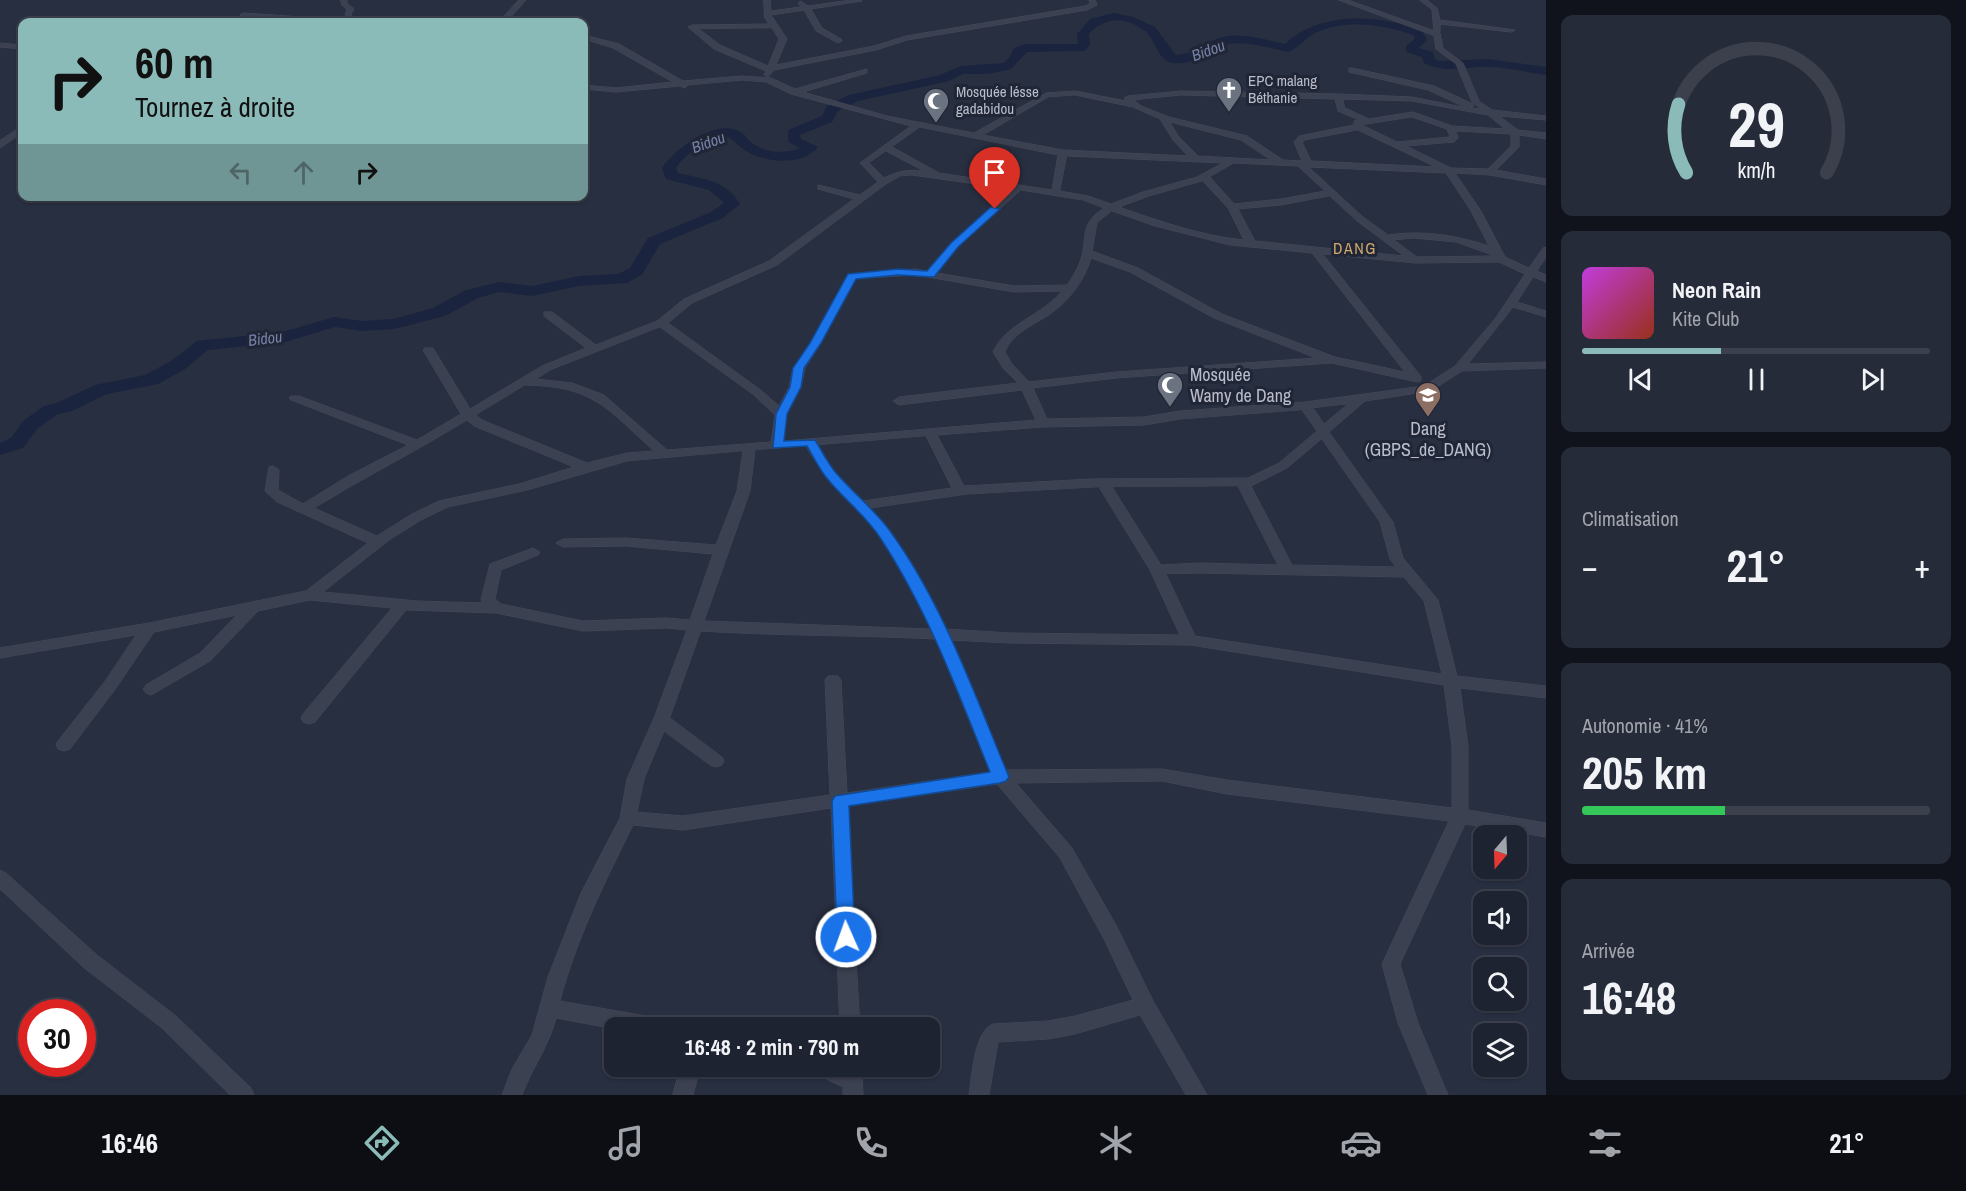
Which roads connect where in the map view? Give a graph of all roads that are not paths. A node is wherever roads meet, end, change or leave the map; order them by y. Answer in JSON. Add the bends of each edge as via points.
{"nodes":[{"id":1,"x":344,"y":0,"type":"edge"},
{"id":2,"x":523,"y":0,"type":"edge"},
{"id":3,"x":767,"y":0,"type":"edge"},
{"id":4,"x":797,"y":0,"type":"edge"},
{"id":5,"x":1092,"y":0,"type":"edge"},
{"id":6,"x":1342,"y":0,"type":"edge"},
{"id":7,"x":1423,"y":0,"type":"edge"},
{"id":8,"x":859,"y":1,"type":"edge"},
{"id":9,"x":808,"y":8,"type":"junction"},
{"id":10,"x":768,"y":13,"type":"junction"},
{"id":11,"x":243,"y":15,"type":"dead end"},
{"id":12,"x":308,"y":18,"type":"edge"},
{"id":13,"x":349,"y":18,"type":"edge"},
{"id":14,"x":506,"y":18,"type":"edge"},
{"id":15,"x":1437,"y":22,"type":"junction"},
{"id":16,"x":772,"y":26,"type":"junction"},
{"id":17,"x":1511,"y":30,"type":"dead end"},
{"id":18,"x":1437,"y":35,"type":"junction"},
{"id":19,"x":588,"y":38,"type":"edge"},
{"id":20,"x":838,"y":41,"type":"dead end"},
{"id":21,"x":0,"y":45,"type":"edge"},
{"id":22,"x":18,"y":47,"type":"edge"},
{"id":23,"x":768,"y":69,"type":"junction"},
{"id":24,"x":1352,"y":70,"type":"dead end"},
{"id":25,"x":864,"y":71,"type":"dead end"},
{"id":26,"x":768,"y":80,"type":"junction"},
{"id":27,"x":685,"y":86,"type":"junction"},
{"id":28,"x":588,"y":87,"type":"edge"},
{"id":29,"x":794,"y":92,"type":"junction"},
{"id":30,"x":1339,"y":96,"type":"junction"},
{"id":31,"x":1134,"y":105,"type":"junction"},
{"id":32,"x":1485,"y":111,"type":"junction"},
{"id":33,"x":1163,"y":117,"type":"junction"},
{"id":34,"x":1546,"y":118,"type":"edge"},
{"id":35,"x":1367,"y":121,"type":"junction"},
{"id":36,"x":920,"y":124,"type":"junction"},
{"id":37,"x":1359,"y":127,"type":"junction"},
{"id":38,"x":1451,"y":128,"type":"junction"},
{"id":39,"x":1515,"y":132,"type":"junction"},
{"id":40,"x":18,"y":133,"type":"edge"},
{"id":41,"x":975,"y":136,"type":"junction"},
{"id":42,"x":1546,"y":136,"type":"edge"},
{"id":43,"x":1397,"y":144,"type":"junction"},
{"id":44,"x":0,"y":145,"type":"edge"},
{"id":45,"x":886,"y":148,"type":"junction"},
{"id":46,"x":1063,"y":153,"type":"junction"},
{"id":47,"x":1195,"y":158,"type":"junction"},
{"id":48,"x":1233,"y":160,"type":"junction"},
{"id":49,"x":1280,"y":162,"type":"junction"},
{"id":50,"x":1303,"y":163,"type":"junction"},
{"id":51,"x":1449,"y":170,"type":"junction"},
{"id":52,"x":1490,"y":172,"type":"junction"},
{"id":53,"x":940,"y":176,"type":"junction"},
{"id":54,"x":1204,"y":177,"type":"junction"},
{"id":55,"x":883,"y":182,"type":"junction"},
{"id":56,"x":1546,"y":182,"type":"edge"},
{"id":57,"x":821,"y":187,"type":"dead end"},
{"id":58,"x":1018,"y":187,"type":"junction"},
{"id":59,"x":1056,"y":191,"type":"junction"},
{"id":60,"x":1329,"y":192,"type":"junction"},
{"id":61,"x":862,"y":198,"type":"junction"},
{"id":62,"x":1113,"y":207,"type":"junction"},
{"id":63,"x":1232,"y":207,"type":"junction"},
{"id":64,"x":1386,"y":238,"type":"junction"},
{"id":65,"x":1251,"y":244,"type":"junction"},
{"id":66,"x":1315,"y":250,"type":"junction"},
{"id":67,"x":1546,"y":250,"type":"edge"},
{"id":68,"x":1088,"y":253,"type":"junction"},
{"id":69,"x":1499,"y":255,"type":"junction"},
{"id":70,"x":1415,"y":260,"type":"junction"},
{"id":71,"x":930,"y":274,"type":"junction"},
{"id":72,"x":1531,"y":274,"type":"junction"},
{"id":73,"x":1546,"y":279,"type":"edge"},
{"id":74,"x":1070,"y":288,"type":"junction"},
{"id":75,"x":1510,"y":303,"type":"junction"},
{"id":76,"x":548,"y":314,"type":"dead end"},
{"id":77,"x":1546,"y":314,"type":"edge"},
{"id":78,"x":661,"y":323,"type":"junction"},
{"id":79,"x":593,"y":348,"type":"junction"},
{"id":80,"x":429,"y":350,"type":"dead end"},
{"id":81,"x":1332,"y":360,"type":"junction"},
{"id":82,"x":1546,"y":365,"type":"edge"},
{"id":83,"x":1459,"y":368,"type":"junction"},
{"id":84,"x":1415,"y":378,"type":"junction"},
{"id":85,"x":522,"y":382,"type":"junction"},
{"id":86,"x":1026,"y":385,"type":"junction"},
{"id":87,"x":1427,"y":389,"type":"junction"},
{"id":88,"x":1365,"y":397,"type":"junction"},
{"id":89,"x":295,"y":398,"type":"dead end"},
{"id":90,"x":899,"y":401,"type":"dead end"},
{"id":91,"x":1305,"y":405,"type":"junction"},
{"id":92,"x":467,"y":414,"type":"junction"},
{"id":93,"x":782,"y":414,"type":"junction"},
{"id":94,"x":1043,"y":423,"type":"junction"},
{"id":95,"x":929,"y":431,"type":"junction"},
{"id":96,"x":1323,"y":431,"type":"junction"},
{"id":97,"x":810,"y":442,"type":"junction"},
{"id":98,"x":418,"y":445,"type":"junction"},
{"id":99,"x":777,"y":446,"type":"junction"},
{"id":100,"x":749,"y":449,"type":"junction"},
{"id":101,"x":662,"y":452,"type":"junction"},
{"id":102,"x":583,"y":466,"type":"junction"},
{"id":103,"x":273,"y":470,"type":"dead end"},
{"id":104,"x":1243,"y":483,"type":"junction"},
{"id":105,"x":1104,"y":484,"type":"junction"},
{"id":106,"x":960,"y":491,"type":"junction"},
{"id":107,"x":862,"y":505,"type":"junction"},
{"id":108,"x":304,"y":509,"type":"junction"},
{"id":109,"x":378,"y":542,"type":"junction"},
{"id":110,"x":563,"y":543,"type":"dead end"},
{"id":111,"x":721,"y":550,"type":"junction"},
{"id":112,"x":533,"y":552,"type":"dead end"},
{"id":113,"x":1287,"y":569,"type":"junction"},
{"id":114,"x":1156,"y":570,"type":"junction"},
{"id":115,"x":1409,"y":572,"type":"junction"},
{"id":116,"x":310,"y":595,"type":"junction"},
{"id":117,"x":404,"y":603,"type":"junction"},
{"id":118,"x":255,"y":605,"type":"junction"},
{"id":119,"x":496,"y":608,"type":"junction"},
{"id":120,"x":696,"y":623,"type":"junction"},
{"id":121,"x":149,"y":628,"type":"junction"},
{"id":122,"x":941,"y":633,"type":"junction"},
{"id":123,"x":1190,"y":640,"type":"junction"},
{"id":124,"x":0,"y":653,"type":"edge"},
{"id":125,"x":833,"y":680,"type":"dead end"},
{"id":126,"x":1451,"y":681,"type":"junction"},
{"id":127,"x":151,"y":689,"type":"dead end"},
{"id":128,"x":1546,"y":692,"type":"edge"},
{"id":129,"x":309,"y":717,"type":"dead end"},
{"id":130,"x":661,"y":720,"type":"junction"},
{"id":131,"x":64,"y":745,"type":"dead end"},
{"id":132,"x":716,"y":761,"type":"dead end"},
{"id":133,"x":1000,"y":777,"type":"junction"},
{"id":134,"x":840,"y":801,"type":"junction"},
{"id":135,"x":1460,"y":816,"type":"junction"},
{"id":136,"x":628,"y":818,"type":"junction"},
{"id":137,"x":1546,"y":830,"type":"edge"},
{"id":138,"x":0,"y":878,"type":"edge"},
{"id":139,"x":1145,"y":1005,"type":"junction"},
{"id":140,"x":550,"y":1008,"type":"junction"},
{"id":141,"x":850,"y":1017,"type":"edge"},
{"id":142,"x":604,"y":1018,"type":"edge"},
{"id":143,"x":688,"y":1077,"type":"edge"},
{"id":144,"x":244,"y":1095,"type":"edge"},
{"id":145,"x":512,"y":1095,"type":"edge"},
{"id":146,"x":683,"y":1095,"type":"edge"},
{"id":147,"x":979,"y":1095,"type":"edge"},
{"id":148,"x":1197,"y":1095,"type":"edge"},
{"id":149,"x":1438,"y":1095,"type":"edge"}],
"edges":[{"from":1,"to":13,"type":"street","via":[[344,5],[351,9]]},
{"from":2,"to":14,"type":"street"},
{"from":3,"to":10,"type":"street"},
{"from":4,"to":9,"type":"street"},
{"from":5,"to":23,"type":"street","via":[[1094,5],[1087,8],[899,39],[876,48]]},
{"from":6,"to":18,"type":"street"},
{"from":7,"to":15,"type":"street","via":[[1435,9]]},
{"from":8,"to":9,"type":"street"},
{"from":9,"to":10,"type":"street"},
{"from":9,"to":20,"type":"street","via":[[817,27]]},
{"from":10,"to":16,"type":"street"},
{"from":11,"to":12,"type":"street"},
{"from":15,"to":17,"type":"street"},
{"from":15,"to":18,"type":"street"},
{"from":16,"to":23,"type":"street","via":[[783,42]]},
{"from":16,"to":23,"type":"street","via":[[692,27],[717,47]]},
{"from":18,"to":32,"type":"street","via":[[1440,50],[1460,66],[1476,102]]},
{"from":19,"to":27,"type":"street","via":[[616,46]]},
{"from":21,"to":22,"type":"street"},
{"from":23,"to":26,"type":"street"},
{"from":24,"to":32,"type":"street","via":[[1417,84]]},
{"from":25,"to":29,"type":"street"},
{"from":26,"to":27,"type":"street","via":[[741,78]]},
{"from":26,"to":29,"type":"street"},
{"from":27,"to":28,"type":"street","via":[[616,90]]},
{"from":29,"to":36,"type":"street"},
{"from":30,"to":31,"type":"street","via":[[1181,93],[1128,98]]},
{"from":30,"to":32,"type":"street","via":[[1412,99]]},
{"from":30,"to":35,"type":"street","via":[[1341,109]]},
{"from":31,"to":33,"type":"street"},
{"from":31,"to":41,"type":"street","via":[[1075,93],[1046,95]]},
{"from":32,"to":34,"type":"street"},
{"from":32,"to":39,"type":"street"},
{"from":33,"to":47,"type":"street"},
{"from":33,"to":49,"type":"street","via":[[1244,138]]},
{"from":35,"to":37,"type":"street","via":[[1357,123]]},
{"from":35,"to":38,"type":"street","via":[[1413,114]]},
{"from":36,"to":41,"type":"street"},
{"from":36,"to":45,"type":"street"},
{"from":37,"to":43,"type":"street"},
{"from":37,"to":50,"type":"street","via":[[1302,138],[1298,142]]},
{"from":38,"to":39,"type":"street"},
{"from":38,"to":43,"type":"street","via":[[1451,140]]},
{"from":39,"to":42,"type":"street"},
{"from":39,"to":52,"type":"street","via":[[1515,147]]},
{"from":40,"to":44,"type":"street"},
{"from":41,"to":46,"type":"street"},
{"from":43,"to":51,"type":"street"},
{"from":45,"to":53,"type":"street"},
{"from":45,"to":55,"type":"street","via":[[864,163]]},
{"from":46,"to":47,"type":"street"},
{"from":46,"to":59,"type":"street"},
{"from":47,"to":48,"type":"street"},
{"from":48,"to":49,"type":"street"},
{"from":48,"to":54,"type":"street"},
{"from":49,"to":50,"type":"street"},
{"from":50,"to":51,"type":"street"},
{"from":50,"to":60,"type":"street"},
{"from":51,"to":52,"type":"street"},
{"from":51,"to":69,"type":"street"},
{"from":52,"to":56,"type":"street"},
{"from":53,"to":55,"type":"street","via":[[903,173]]},
{"from":53,"to":58,"type":"street"},
{"from":54,"to":62,"type":"street"},
{"from":54,"to":63,"type":"street"},
{"from":55,"to":61,"type":"street"},
{"from":57,"to":61,"type":"street"},
{"from":58,"to":59,"type":"street"},
{"from":58,"to":71,"type":"street","via":[[955,245]]},
{"from":59,"to":62,"type":"street"},
{"from":60,"to":63,"type":"street"},
{"from":60,"to":64,"type":"street"},
{"from":61,"to":78,"type":"street","via":[[773,263],[688,301]]},
{"from":62,"to":65,"type":"street","via":[[1192,234]]},
{"from":62,"to":68,"type":"street","via":[[1089,228]]},
{"from":63,"to":65,"type":"street"},
{"from":64,"to":69,"type":"street","via":[[1410,234],[1444,237]]},
{"from":64,"to":70,"type":"street"},
{"from":65,"to":66,"type":"street"},
{"from":66,"to":70,"type":"street"},
{"from":66,"to":84,"type":"street"},
{"from":67,"to":72,"type":"street"},
{"from":68,"to":74,"type":"street"},
{"from":68,"to":81,"type":"street","via":[[1134,270],[1218,316]]},
{"from":69,"to":70,"type":"street"},
{"from":69,"to":72,"type":"street"},
{"from":71,"to":74,"type":"street","via":[[1014,289]]},
{"from":71,"to":93,"type":"street","via":[[852,276],[799,368]]},
{"from":72,"to":73,"type":"street"},
{"from":72,"to":75,"type":"street"},
{"from":74,"to":86,"type":"street","via":[[1047,313],[1011,333],[1000,346],[1007,366]]},
{"from":75,"to":77,"type":"street"},
{"from":75,"to":83,"type":"street"},
{"from":76,"to":79,"type":"street"},
{"from":78,"to":79,"type":"street"},
{"from":78,"to":93,"type":"street"},
{"from":79,"to":85,"type":"street"},
{"from":80,"to":92,"type":"street"},
{"from":81,"to":84,"type":"street"},
{"from":81,"to":86,"type":"street"},
{"from":82,"to":83,"type":"street"},
{"from":83,"to":87,"type":"street"},
{"from":84,"to":87,"type":"street"},
{"from":85,"to":92,"type":"street"},
{"from":85,"to":101,"type":"street","via":[[555,382],[589,391]]},
{"from":86,"to":90,"type":"street"},
{"from":86,"to":94,"type":"street"},
{"from":87,"to":88,"type":"street"},
{"from":88,"to":91,"type":"street"},
{"from":88,"to":96,"type":"street"},
{"from":89,"to":98,"type":"street"},
{"from":91,"to":94,"type":"street","via":[[1144,421]]},
{"from":91,"to":96,"type":"street"},
{"from":92,"to":98,"type":"street"},
{"from":92,"to":102,"type":"street","via":[[499,434]]},
{"from":93,"to":99,"type":"street"},
{"from":94,"to":95,"type":"street"},
{"from":95,"to":97,"type":"street"},
{"from":95,"to":106,"type":"street"},
{"from":96,"to":104,"type":"street","via":[[1314,444],[1278,469]]},
{"from":96,"to":115,"type":"street","via":[[1386,522],[1397,559]]},
{"from":97,"to":99,"type":"street"},
{"from":97,"to":107,"type":"street","via":[[831,476]]},
{"from":98,"to":108,"type":"street"},
{"from":99,"to":100,"type":"street"},
{"from":100,"to":101,"type":"street"},
{"from":100,"to":111,"type":"street","via":[[747,488]]},
{"from":101,"to":102,"type":"street"},
{"from":102,"to":109,"type":"street","via":[[523,487],[451,501]]},
{"from":103,"to":108,"type":"street","via":[[271,490]]},
{"from":104,"to":105,"type":"street"},
{"from":104,"to":113,"type":"street"},
{"from":105,"to":106,"type":"street"},
{"from":105,"to":114,"type":"street"},
{"from":106,"to":107,"type":"street"},
{"from":107,"to":122,"type":"street","via":[[910,574]]},
{"from":108,"to":109,"type":"street"},
{"from":109,"to":116,"type":"street"},
{"from":110,"to":111,"type":"street","via":[[626,542]]},
{"from":111,"to":120,"type":"street"},
{"from":112,"to":119,"type":"street","via":[[495,567],[488,600]]},
{"from":113,"to":114,"type":"street"},
{"from":113,"to":115,"type":"street"},
{"from":114,"to":123,"type":"street"},
{"from":115,"to":126,"type":"street","via":[[1434,607]]},
{"from":116,"to":117,"type":"street"},
{"from":116,"to":118,"type":"street"},
{"from":117,"to":119,"type":"street"},
{"from":117,"to":129,"type":"street"},
{"from":118,"to":121,"type":"street"},
{"from":118,"to":127,"type":"street","via":[[205,657]]},
{"from":119,"to":120,"type":"street","via":[[583,626]]},
{"from":120,"to":122,"type":"street","via":[[748,629]]},
{"from":120,"to":130,"type":"street"},
{"from":121,"to":124,"type":"street"},
{"from":121,"to":131,"type":"street"},
{"from":122,"to":123,"type":"street","via":[[1009,638]]},
{"from":122,"to":133,"type":"street"},
{"from":123,"to":126,"type":"street"},
{"from":125,"to":134,"type":"street"},
{"from":126,"to":128,"type":"street"},
{"from":126,"to":135,"type":"street","via":[[1460,746]]},
{"from":130,"to":132,"type":"street"},
{"from":130,"to":136,"type":"street","via":[[638,772]]},
{"from":133,"to":134,"type":"street"},
{"from":133,"to":135,"type":"street","via":[[1162,775],[1250,791]]},
{"from":133,"to":139,"type":"street","via":[[1066,853],[1111,933]]},
{"from":134,"to":136,"type":"street","via":[[683,823]]},
{"from":134,"to":141,"type":"street"},
{"from":135,"to":137,"type":"street"},
{"from":135,"to":149,"type":"street","via":[[1391,964],[1408,1023]]},
{"from":136,"to":140,"type":"street","via":[[590,894]]},
{"from":138,"to":144,"type":"street","via":[[90,961],[169,1022]]},
{"from":139,"to":147,"type":"street","via":[[1057,1028],[993,1033]]},
{"from":139,"to":148,"type":"street"},
{"from":140,"to":142,"type":"street"},
{"from":140,"to":145,"type":"street","via":[[541,1038]]},
{"from":143,"to":146,"type":"street"}]}
